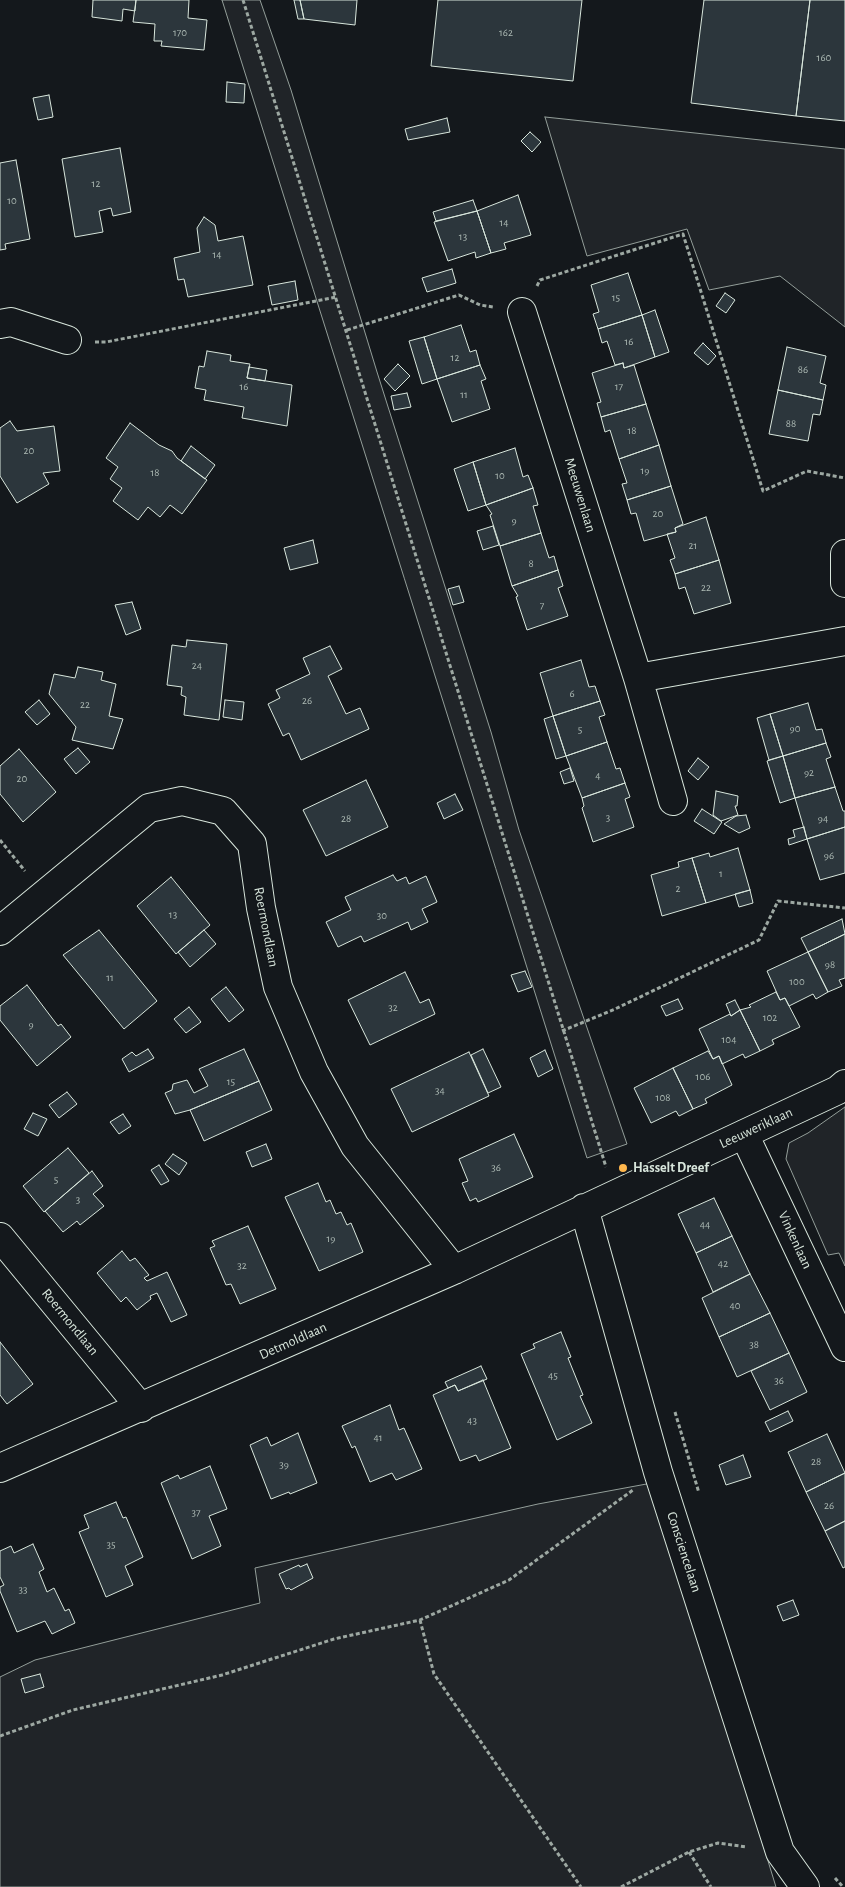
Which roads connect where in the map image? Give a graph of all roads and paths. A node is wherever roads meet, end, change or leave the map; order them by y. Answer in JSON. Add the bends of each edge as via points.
{"nodes":[{"id":1,"x":243,"y":0,"type":"edge"},
{"id":2,"x":336,"y":297,"type":"junction"},
{"id":3,"x":522,"y":312,"type":"junction"},
{"id":4,"x":0,"y":324,"type":"edge"},
{"id":5,"x":347,"y":330,"type":"junction"},
{"id":6,"x":67,"y":340,"type":"joint"},
{"id":7,"x":845,"y":478,"type":"edge"},
{"id":8,"x":845,"y":554,"type":"edge"},
{"id":9,"x":845,"y":583,"type":"edge"},
{"id":10,"x":845,"y":642,"type":"edge"},
{"id":11,"x":638,"y":678,"type":"junction"},
{"id":12,"x":673,"y":801,"type":"dead end"},
{"id":13,"x":0,"y":840,"type":"edge"},
{"id":14,"x":45,"y":894,"type":"junction"},
{"id":15,"x":845,"y":908,"type":"edge"},
{"id":16,"x":0,"y":931,"type":"edge"},
{"id":17,"x":562,"y":1031,"type":"junction"},
{"id":18,"x":845,"y":1084,"type":"edge"},
{"id":19,"x":744,"y":1134,"type":"junction"},
{"id":20,"x":615,"y":1195,"type":"junction"},
{"id":21,"x":584,"y":1208,"type":"junction"},
{"id":22,"x":0,"y":1237,"type":"edge"},
{"id":23,"x":454,"y":1270,"type":"junction"},
{"id":24,"x":845,"y":1347,"type":"edge"},
{"id":25,"x":141,"y":1408,"type":"junction"},
{"id":26,"x":0,"y":1468,"type":"edge"},
{"id":27,"x":658,"y":1472,"type":"junction"},
{"id":28,"x":420,"y":1620,"type":"junction"},
{"id":29,"x":0,"y":1736,"type":"edge"},
{"id":30,"x":581,"y":1887,"type":"edge"},
{"id":31,"x":621,"y":1887,"type":"edge"},
{"id":32,"x":711,"y":1887,"type":"edge"},
{"id":33,"x":805,"y":1887,"type":"edge"}],
"edges":[{"from":1,"to":2,"type":"path"},
{"from":2,"to":5,"type":"path"},
{"from":2,"to":6,"type":"path","via":[[106,342]]},
{"from":3,"to":5,"type":"path","via":[[480,305],[459,295]]},
{"from":3,"to":7,"type":"path","via":[[540,280],[684,234],[763,491],[808,471]]},
{"from":3,"to":11,"type":"street","name":"Meeuwenlaan"},
{"from":4,"to":6,"type":"street","via":[[11,322]]},
{"from":5,"to":17,"type":"path"},
{"from":8,"to":9,"type":"street"},
{"from":10,"to":11,"type":"street"},
{"from":11,"to":12,"type":"street","name":"Meeuwenlaan"},
{"from":13,"to":14,"type":"path"},
{"from":14,"to":16,"type":"street","name":"Roermondlaan"},
{"from":14,"to":23,"type":"street","name":"Roermondlaan","via":[[149,808],[182,801],[223,811],[252,844],[261,908],[278,987],[314,1072],[355,1146]]},
{"from":15,"to":17,"type":"path","via":[[778,901],[759,940]]},
{"from":17,"to":20,"type":"path"},
{"from":18,"to":19,"type":"street","name":"Leeuweriklaan"},
{"from":19,"to":20,"type":"street","name":"Leeuweriklaan"},
{"from":19,"to":24,"type":"street","name":"Vinkenlaan"},
{"from":20,"to":21,"type":"street","name":"Leeuweriklaan"},
{"from":21,"to":23,"type":"street","name":"Detmoldlaan"},
{"from":21,"to":27,"type":"street","name":"Consciencelaan"},
{"from":22,"to":25,"type":"street","name":"Roermondlaan"},
{"from":23,"to":25,"type":"street","name":"Detmoldlaan"},
{"from":25,"to":26,"type":"street","name":"Detmoldlaan"},
{"from":27,"to":28,"type":"path","via":[[509,1580]]},
{"from":27,"to":33,"type":"street","name":"Consciencelaan","via":[[780,1852]]},
{"from":28,"to":29,"type":"path","via":[[334,1639],[222,1675],[73,1710]]},
{"from":28,"to":30,"type":"path","via":[[434,1674]]},
{"from":31,"to":32,"type":"path","via":[[689,1852]]}]}
